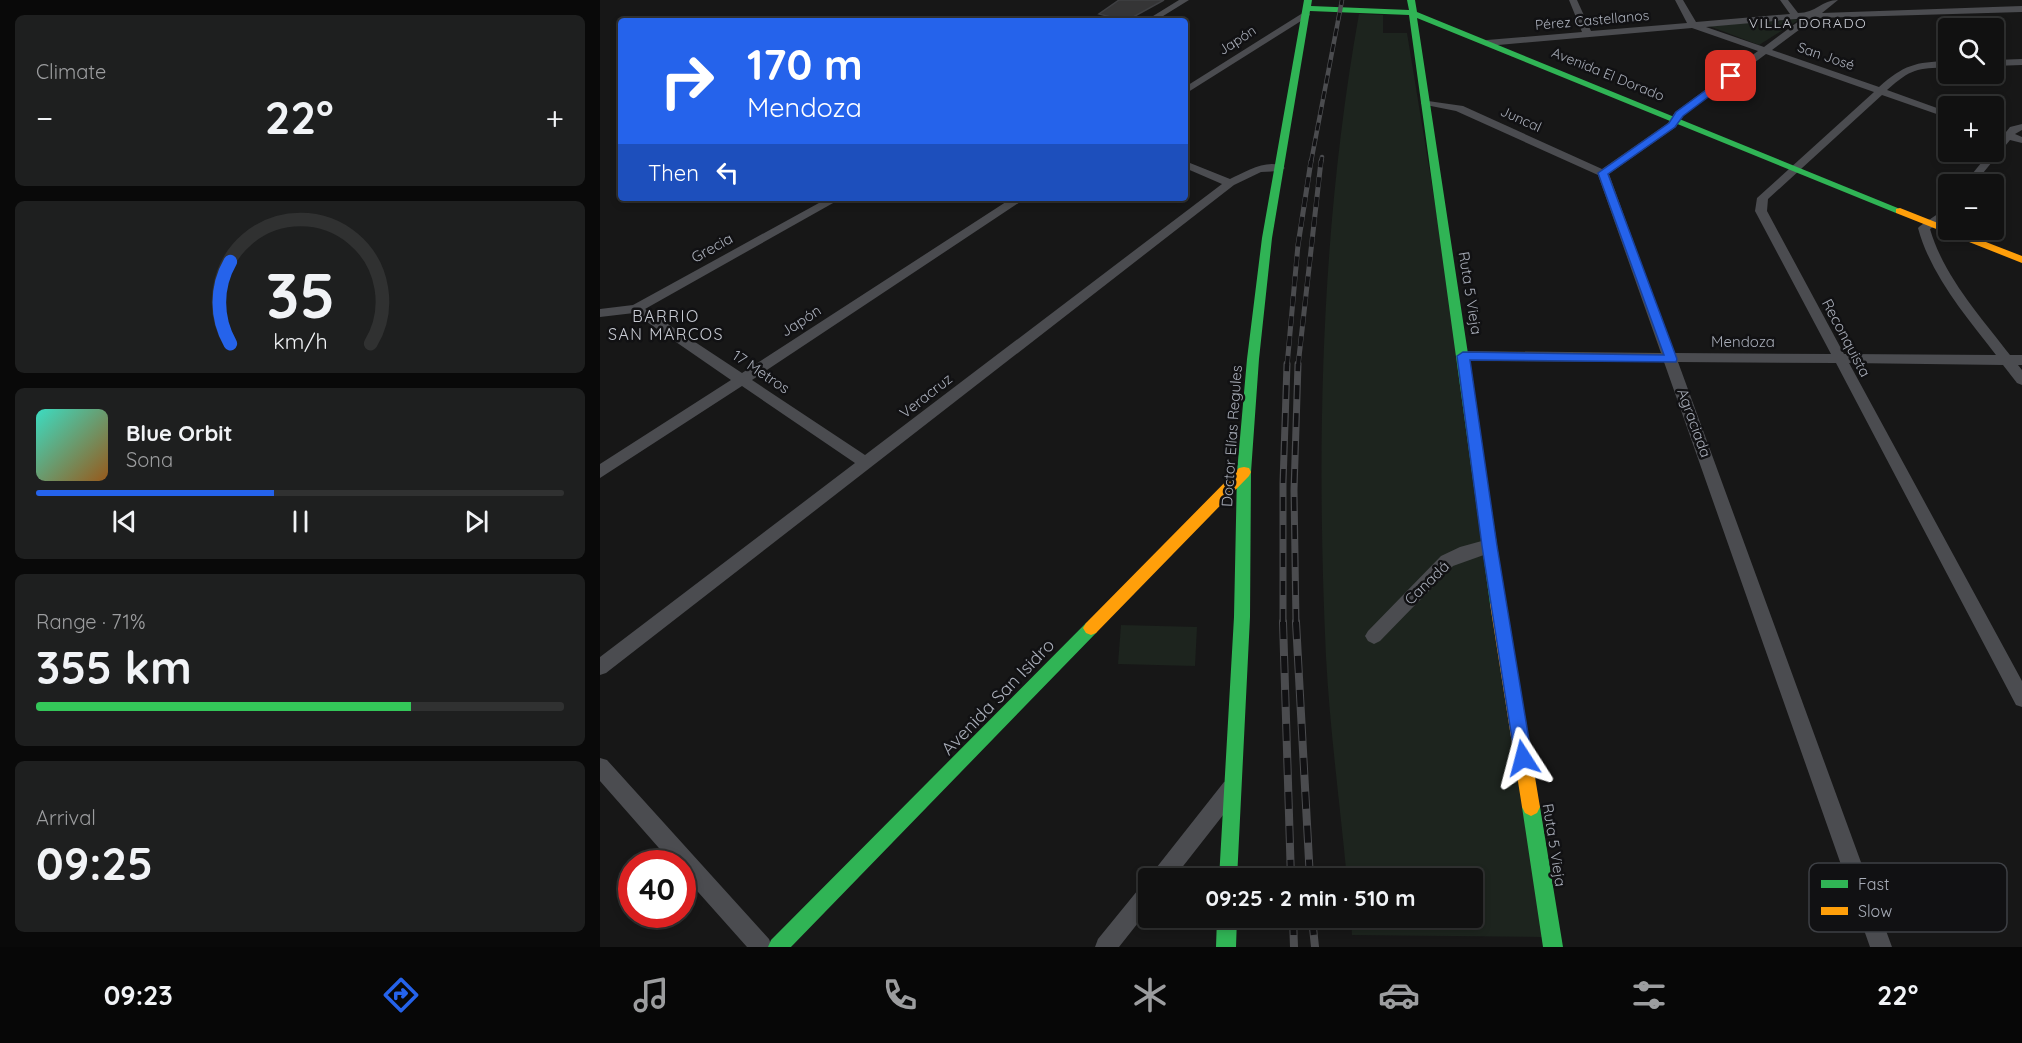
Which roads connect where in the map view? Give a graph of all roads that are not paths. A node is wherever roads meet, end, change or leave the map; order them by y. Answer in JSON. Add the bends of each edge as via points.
{"nodes":[{"id":1,"x":1185,"y":0,"type":"edge"},
{"id":2,"x":1573,"y":0,"type":"edge"},
{"id":3,"x":1679,"y":0,"type":"edge"},
{"id":4,"x":1784,"y":0,"type":"edge"},
{"id":5,"x":1834,"y":0,"type":"edge"},
{"id":6,"x":1412,"y":6,"type":"edge"},
{"id":7,"x":1307,"y":7,"type":"edge"},
{"id":8,"x":2022,"y":9,"type":"edge"},
{"id":9,"x":1796,"y":16,"type":"junction"},
{"id":10,"x":1813,"y":16,"type":"junction"},
{"id":11,"x":1154,"y":18,"type":"edge"},
{"id":12,"x":1693,"y":25,"type":"junction"},
{"id":13,"x":1587,"y":33,"type":"junction"},
{"id":14,"x":1487,"y":43,"type":"junction"},
{"id":15,"x":1766,"y":51,"type":"junction"},
{"id":16,"x":2022,"y":62,"type":"edge"},
{"id":17,"x":2004,"y":63,"type":"edge"},
{"id":18,"x":1938,"y":65,"type":"edge"},
{"id":19,"x":1188,"y":89,"type":"edge"},
{"id":20,"x":1879,"y":90,"type":"junction"},
{"id":21,"x":1424,"y":102,"type":"junction"},
{"id":22,"x":1938,"y":111,"type":"edge"},
{"id":23,"x":1676,"y":119,"type":"junction"},
{"id":24,"x":2022,"y":127,"type":"edge"},
{"id":25,"x":2004,"y":134,"type":"edge"},
{"id":26,"x":2008,"y":136,"type":"junction"},
{"id":27,"x":2022,"y":141,"type":"edge"},
{"id":28,"x":1188,"y":165,"type":"edge"},
{"id":29,"x":1795,"y":167,"type":"junction"},
{"id":30,"x":1280,"y":168,"type":"junction"},
{"id":31,"x":1603,"y":173,"type":"junction"},
{"id":32,"x":1977,"y":174,"type":"edge"},
{"id":33,"x":1230,"y":183,"type":"junction"},
{"id":34,"x":831,"y":201,"type":"edge"},
{"id":35,"x":1015,"y":201,"type":"edge"},
{"id":36,"x":1938,"y":218,"type":"edge"},
{"id":37,"x":1932,"y":223,"type":"junction"},
{"id":38,"x":2022,"y":260,"type":"edge"},
{"id":39,"x":636,"y":309,"type":"junction"},
{"id":40,"x":600,"y":314,"type":"edge"},
{"id":41,"x":1463,"y":356,"type":"junction"},
{"id":42,"x":1671,"y":359,"type":"junction"},
{"id":43,"x":1839,"y":359,"type":"junction"},
{"id":44,"x":2007,"y":360,"type":"junction"},
{"id":45,"x":2022,"y":360,"type":"edge"},
{"id":46,"x":742,"y":379,"type":"junction"},
{"id":47,"x":2022,"y":380,"type":"edge"},
{"id":48,"x":866,"y":463,"type":"junction"},
{"id":49,"x":1244,"y":471,"type":"junction"},
{"id":50,"x":600,"y":472,"type":"edge"},
{"id":51,"x":1489,"y":546,"type":"junction"},
{"id":52,"x":1374,"y":636,"type":"dead end"},
{"id":53,"x":600,"y":667,"type":"edge"},
{"id":54,"x":2022,"y":699,"type":"edge"},
{"id":55,"x":600,"y":767,"type":"edge"},
{"id":56,"x":1233,"y":786,"type":"junction"},
{"id":57,"x":1851,"y":863,"type":"edge"},
{"id":58,"x":1169,"y":868,"type":"edge"},
{"id":59,"x":1229,"y":868,"type":"edge"},
{"id":60,"x":1138,"y":906,"type":"edge"},
{"id":61,"x":1227,"y":928,"type":"edge"},
{"id":62,"x":1876,"y":932,"type":"edge"},
{"id":63,"x":760,"y":947,"type":"edge"},
{"id":64,"x":778,"y":947,"type":"edge"},
{"id":65,"x":1106,"y":947,"type":"edge"},
{"id":66,"x":1226,"y":947,"type":"edge"},
{"id":67,"x":1553,"y":947,"type":"edge"},
{"id":68,"x":1881,"y":947,"type":"edge"}],
"edges":[{"from":1,"to":11,"type":"street"},
{"from":2,"to":13,"type":"street"},
{"from":3,"to":12,"type":"street"},
{"from":4,"to":9,"type":"street"},
{"from":5,"to":10,"type":"street"},
{"from":6,"to":7,"type":"street","name":"Avenida El Dorado"},
{"from":6,"to":14,"type":"street","name":"Avenida El Dorado"},
{"from":6,"to":21,"type":"street","name":"Ruta 5 Vieja"},
{"from":7,"to":19,"type":"street","name":"Japón"},
{"from":7,"to":30,"type":"street","name":"Doctor Elías Regules","via":[[1288,102]]},
{"from":8,"to":10,"type":"street","name":"Pérez Castellanos"},
{"from":9,"to":10,"type":"street","name":"Pérez Castellanos"},
{"from":9,"to":12,"type":"street","name":"Pérez Castellanos"},
{"from":10,"to":15,"type":"street"},
{"from":12,"to":13,"type":"street","name":"Pérez Castellanos"},
{"from":12,"to":15,"type":"street","name":"San José"},
{"from":13,"to":14,"type":"street","name":"Pérez Castellanos"},
{"from":14,"to":23,"type":"street","name":"Avenida El Dorado"},
{"from":15,"to":20,"type":"street","name":"San José"},
{"from":15,"to":23,"type":"street"},
{"from":16,"to":17,"type":"street"},
{"from":18,"to":20,"type":"street","name":"Reconquista","via":[[1908,68]]},
{"from":20,"to":22,"type":"street","name":"San José"},
{"from":20,"to":29,"type":"street","name":"Reconquista"},
{"from":21,"to":31,"type":"street","name":"Juncal","via":[[1459,108]]},
{"from":21,"to":41,"type":"street","name":"Ruta 5 Vieja"},
{"from":23,"to":29,"type":"street","name":"Avenida El Dorado"},
{"from":23,"to":31,"type":"street"},
{"from":24,"to":26,"type":"street"},
{"from":25,"to":26,"type":"street"},
{"from":26,"to":27,"type":"street"},
{"from":26,"to":32,"type":"street"},
{"from":28,"to":33,"type":"street"},
{"from":29,"to":37,"type":"street","name":"Avenida El Dorado"},
{"from":29,"to":43,"type":"street","name":"Reconquista","via":[[1763,198],[1761,211]]},
{"from":30,"to":33,"type":"street","name":"Veracruz","via":[[1259,169]]},
{"from":30,"to":49,"type":"street","name":"Doctor Elías Regules","via":[[1267,238]]},
{"from":31,"to":42,"type":"street","name":"Agraciada"},
{"from":33,"to":48,"type":"street","name":"Veracruz"},
{"from":34,"to":39,"type":"street","name":"Grecia"},
{"from":35,"to":46,"type":"street","name":"Japón"},
{"from":36,"to":37,"type":"street"},
{"from":37,"to":38,"type":"street","name":"Avenida El Dorado"},
{"from":37,"to":44,"type":"street","via":[[1923,228],[1927,244]]},
{"from":39,"to":40,"type":"street","name":"Grecia"},
{"from":39,"to":46,"type":"street","name":"17 Metros"},
{"from":41,"to":42,"type":"street","name":"Mendoza"},
{"from":41,"to":51,"type":"street","name":"Ruta 5 Vieja"},
{"from":42,"to":43,"type":"street","name":"Mendoza"},
{"from":42,"to":57,"type":"street","name":"Agraciada"},
{"from":43,"to":44,"type":"street","name":"Mendoza"},
{"from":43,"to":54,"type":"street","name":"Reconquista"},
{"from":44,"to":45,"type":"street","name":"Mendoza"},
{"from":44,"to":47,"type":"street"},
{"from":46,"to":48,"type":"street","name":"17 Metros"},
{"from":46,"to":50,"type":"street","name":"Japón"},
{"from":48,"to":53,"type":"street","name":"Veracruz"},
{"from":49,"to":56,"type":"street","name":"Doctor Elías Regules","via":[[1242,617]]},
{"from":49,"to":64,"type":"street","name":"Avenida San Isidro"},
{"from":51,"to":52,"type":"street","name":"Canadá","via":[[1447,561]]},
{"from":51,"to":67,"type":"street","name":"Ruta 5 Vieja"},
{"from":55,"to":63,"type":"street"},
{"from":56,"to":58,"type":"street"},
{"from":56,"to":59,"type":"street","name":"Doctor Elías Regules"},
{"from":60,"to":65,"type":"street"},
{"from":61,"to":66,"type":"street"},
{"from":62,"to":68,"type":"street","name":"Agraciada"}]}
